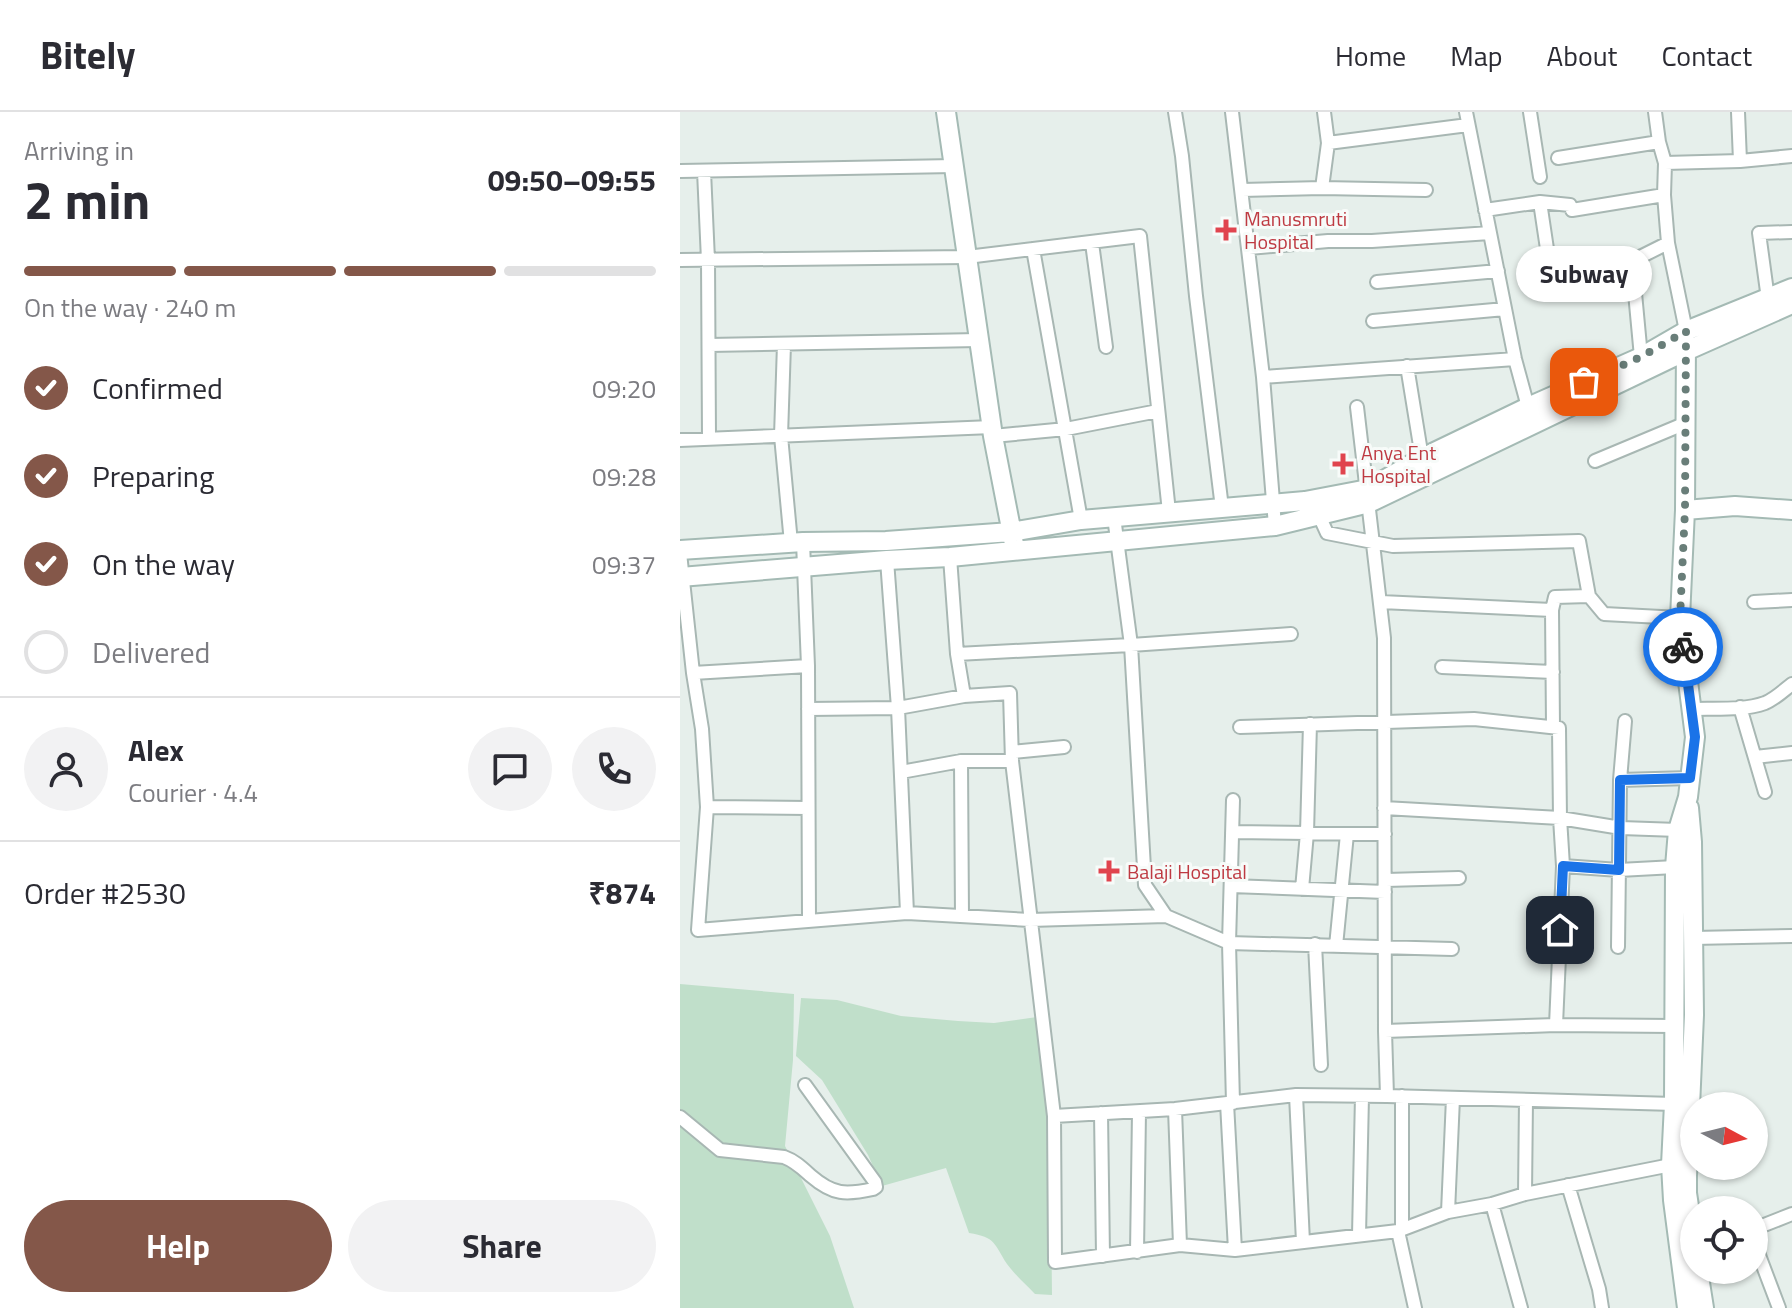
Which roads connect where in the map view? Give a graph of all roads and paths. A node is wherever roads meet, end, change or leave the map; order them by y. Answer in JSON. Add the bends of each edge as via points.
{"nodes":[{"id":1,"x":946,"y":112,"type":"edge"},
{"id":2,"x":1175,"y":112,"type":"edge"},
{"id":3,"x":1232,"y":112,"type":"edge"},
{"id":4,"x":1324,"y":112,"type":"edge"},
{"id":5,"x":1530,"y":112,"type":"edge"},
{"id":6,"x":1655,"y":112,"type":"edge"},
{"id":7,"x":1738,"y":112,"type":"edge"},
{"id":8,"x":1467,"y":118,"type":"edge"},
{"id":9,"x":1659,"y":142,"type":"junction"},
{"id":10,"x":1328,"y":143,"type":"junction"},
{"id":11,"x":1792,"y":156,"type":"edge"},
{"id":12,"x":1558,"y":158,"type":"dead end"},
{"id":13,"x":1740,"y":161,"type":"junction"},
{"id":14,"x":1665,"y":163,"type":"junction"},
{"id":15,"x":954,"y":166,"type":"junction"},
{"id":16,"x":680,"y":171,"type":"edge"},
{"id":17,"x":704,"y":171,"type":"junction"},
{"id":18,"x":1540,"y":177,"type":"dead end"},
{"id":19,"x":1322,"y":188,"type":"junction"},
{"id":20,"x":1242,"y":190,"type":"junction"},
{"id":21,"x":1426,"y":190,"type":"dead end"},
{"id":22,"x":1664,"y":195,"type":"junction"},
{"id":23,"x":1540,"y":202,"type":"junction"},
{"id":24,"x":1485,"y":210,"type":"junction"},
{"id":25,"x":1792,"y":232,"type":"edge"},
{"id":26,"x":1490,"y":233,"type":"junction"},
{"id":27,"x":1092,"y":243,"type":"junction"},
{"id":28,"x":1668,"y":243,"type":"junction"},
{"id":29,"x":1249,"y":248,"type":"junction"},
{"id":30,"x":1033,"y":249,"type":"junction"},
{"id":31,"x":967,"y":257,"type":"junction"},
{"id":32,"x":680,"y":260,"type":"edge"},
{"id":33,"x":708,"y":260,"type":"junction"},
{"id":34,"x":1632,"y":261,"type":"junction"},
{"id":35,"x":1581,"y":269,"type":"dead end"},
{"id":36,"x":1498,"y":271,"type":"junction"},
{"id":37,"x":1377,"y":282,"type":"dead end"},
{"id":38,"x":1792,"y":288,"type":"edge"},
{"id":39,"x":1553,"y":289,"type":"dead end"},
{"id":40,"x":1768,"y":299,"type":"junction"},
{"id":41,"x":1792,"y":304,"type":"edge"},
{"id":42,"x":1505,"y":309,"type":"junction"},
{"id":43,"x":1373,"y":321,"type":"dead end"},
{"id":44,"x":1686,"y":331,"type":"junction"},
{"id":45,"x":979,"y":340,"type":"junction"},
{"id":46,"x":784,"y":344,"type":"junction"},
{"id":47,"x":709,"y":345,"type":"junction"},
{"id":48,"x":1106,"y":347,"type":"dead end"},
{"id":49,"x":1686,"y":351,"type":"junction"},
{"id":50,"x":1641,"y":357,"type":"junction"},
{"id":51,"x":1515,"y":359,"type":"junction"},
{"id":52,"x":1407,"y":366,"type":"junction"},
{"id":53,"x":1263,"y":377,"type":"junction"},
{"id":54,"x":1357,"y":407,"type":"dead end"},
{"id":55,"x":1528,"y":407,"type":"junction"},
{"id":56,"x":1158,"y":411,"type":"junction"},
{"id":57,"x":1686,"y":423,"type":"junction"},
{"id":58,"x":1066,"y":429,"type":"junction"},
{"id":59,"x":993,"y":432,"type":"junction"},
{"id":60,"x":781,"y":436,"type":"junction"},
{"id":61,"x":709,"y":438,"type":"junction"},
{"id":62,"x":680,"y":440,"type":"edge"},
{"id":63,"x":1422,"y":458,"type":"junction"},
{"id":64,"x":1595,"y":461,"type":"dead end"},
{"id":65,"x":1368,"y":496,"type":"junction"},
{"id":66,"x":1274,"y":504,"type":"junction"},
{"id":67,"x":1316,"y":507,"type":"junction"},
{"id":68,"x":1222,"y":508,"type":"junction"},
{"id":69,"x":1685,"y":510,"type":"junction"},
{"id":70,"x":1792,"y":510,"type":"edge"},
{"id":71,"x":1169,"y":512,"type":"junction"},
{"id":72,"x":1114,"y":517,"type":"junction"},
{"id":73,"x":1081,"y":520,"type":"junction"},
{"id":74,"x":1275,"y":526,"type":"junction"},
{"id":75,"x":1011,"y":532,"type":"junction"},
{"id":76,"x":1117,"y":541,"type":"junction"},
{"id":77,"x":797,"y":543,"type":"junction"},
{"id":78,"x":1373,"y":543,"type":"junction"},
{"id":79,"x":1016,"y":551,"type":"junction"},
{"id":80,"x":680,"y":552,"type":"edge"},
{"id":81,"x":950,"y":557,"type":"junction"},
{"id":82,"x":887,"y":560,"type":"junction"},
{"id":83,"x":804,"y":567,"type":"junction"},
{"id":84,"x":681,"y":577,"type":"edge"},
{"id":85,"x":1589,"y":596,"type":"junction"},
{"id":86,"x":1792,"y":600,"type":"edge"},
{"id":87,"x":1381,"y":602,"type":"junction"},
{"id":88,"x":1754,"y":602,"type":"dead end"},
{"id":89,"x":1552,"y":610,"type":"junction"},
{"id":90,"x":1680,"y":618,"type":"junction"},
{"id":91,"x":1291,"y":634,"type":"dead end"},
{"id":92,"x":1131,"y":645,"type":"junction"},
{"id":93,"x":957,"y":654,"type":"junction"},
{"id":94,"x":808,"y":666,"type":"junction"},
{"id":95,"x":1442,"y":667,"type":"dead end"},
{"id":96,"x":1553,"y":672,"type":"junction"},
{"id":97,"x":693,"y":673,"type":"junction"},
{"id":98,"x":1792,"y":684,"type":"edge"},
{"id":99,"x":964,"y":696,"type":"junction"},
{"id":100,"x":1740,"y":707,"type":"junction"},
{"id":101,"x":898,"y":708,"type":"junction"},
{"id":102,"x":808,"y":709,"type":"junction"},
{"id":103,"x":1691,"y":709,"type":"junction"},
{"id":104,"x":1625,"y":721,"type":"dead end"},
{"id":105,"x":1384,"y":722,"type":"junction"},
{"id":106,"x":1310,"y":724,"type":"junction"},
{"id":107,"x":1240,"y":727,"type":"dead end"},
{"id":108,"x":1553,"y":727,"type":"junction"},
{"id":109,"x":1064,"y":747,"type":"dead end"},
{"id":110,"x":1792,"y":753,"type":"edge"},
{"id":111,"x":1012,"y":757,"type":"junction"},
{"id":112,"x":1755,"y":757,"type":"junction"},
{"id":113,"x":961,"y":761,"type":"junction"},
{"id":114,"x":901,"y":772,"type":"junction"},
{"id":115,"x":1620,"y":780,"type":"junction"},
{"id":116,"x":1689,"y":788,"type":"junction"},
{"id":117,"x":1765,"y":792,"type":"dead end"},
{"id":118,"x":1233,"y":800,"type":"dead end"},
{"id":119,"x":707,"y":807,"type":"junction"},
{"id":120,"x":808,"y":808,"type":"junction"},
{"id":121,"x":1384,"y":808,"type":"junction"},
{"id":122,"x":1560,"y":818,"type":"junction"},
{"id":123,"x":1621,"y":828,"type":"junction"},
{"id":124,"x":1678,"y":830,"type":"junction"},
{"id":125,"x":1232,"y":832,"type":"junction"},
{"id":126,"x":1307,"y":833,"type":"junction"},
{"id":127,"x":1347,"y":834,"type":"junction"},
{"id":128,"x":1385,"y":834,"type":"junction"},
{"id":129,"x":1563,"y":866,"type":"junction"},
{"id":130,"x":1675,"y":867,"type":"junction"},
{"id":131,"x":1619,"y":870,"type":"junction"},
{"id":132,"x":1459,"y":878,"type":"dead end"},
{"id":133,"x":1231,"y":886,"type":"junction"},
{"id":134,"x":1386,"y":886,"type":"junction"},
{"id":135,"x":1302,"y":889,"type":"junction"},
{"id":136,"x":1342,"y":890,"type":"junction"},
{"id":137,"x":907,"y":913,"type":"junction"},
{"id":138,"x":962,"y":916,"type":"junction"},
{"id":139,"x":1166,"y":916,"type":"junction"},
{"id":140,"x":809,"y":920,"type":"junction"},
{"id":141,"x":1030,"y":920,"type":"junction"},
{"id":142,"x":1792,"y":936,"type":"edge"},
{"id":143,"x":1693,"y":938,"type":"junction"},
{"id":144,"x":1229,"y":943,"type":"junction"},
{"id":145,"x":1315,"y":944,"type":"junction"},
{"id":146,"x":1336,"y":946,"type":"junction"},
{"id":147,"x":1618,"y":947,"type":"dead end"},
{"id":148,"x":1385,"y":948,"type":"junction"},
{"id":149,"x":1452,"y":949,"type":"dead end"},
{"id":150,"x":1556,"y":1025,"type":"junction"},
{"id":151,"x":1674,"y":1026,"type":"junction"},
{"id":152,"x":1385,"y":1031,"type":"junction"},
{"id":153,"x":1321,"y":1065,"type":"dead end"},
{"id":154,"x":805,"y":1085,"type":"dead end"},
{"id":155,"x":1296,"y":1095,"type":"junction"},
{"id":156,"x":1362,"y":1096,"type":"junction"},
{"id":157,"x":1387,"y":1096,"type":"junction"},
{"id":158,"x":1402,"y":1096,"type":"junction"},
{"id":159,"x":1453,"y":1098,"type":"junction"},
{"id":160,"x":1526,"y":1100,"type":"junction"},
{"id":161,"x":1230,"y":1103,"type":"junction"},
{"id":162,"x":1674,"y":1104,"type":"junction"},
{"id":163,"x":1175,"y":1109,"type":"junction"},
{"id":164,"x":1139,"y":1112,"type":"junction"},
{"id":165,"x":1101,"y":1113,"type":"junction"},
{"id":166,"x":1054,"y":1116,"type":"junction"},
{"id":167,"x":680,"y":1117,"type":"edge"},
{"id":168,"x":1671,"y":1165,"type":"junction"},
{"id":169,"x":1568,"y":1185,"type":"junction"},
{"id":170,"x":1525,"y":1194,"type":"junction"},
{"id":171,"x":1688,"y":1196,"type":"edge"},
{"id":172,"x":1492,"y":1204,"type":"junction"},
{"id":173,"x":1448,"y":1212,"type":"junction"},
{"id":174,"x":1792,"y":1214,"type":"edge"},
{"id":175,"x":1768,"y":1223,"type":"edge"},
{"id":176,"x":1400,"y":1230,"type":"junction"},
{"id":177,"x":1359,"y":1235,"type":"junction"},
{"id":178,"x":1303,"y":1242,"type":"junction"},
{"id":179,"x":1180,"y":1245,"type":"junction"},
{"id":180,"x":1235,"y":1250,"type":"junction"},
{"id":181,"x":1137,"y":1252,"type":"junction"},
{"id":182,"x":1103,"y":1256,"type":"junction"},
{"id":183,"x":1768,"y":1278,"type":"edge"},
{"id":184,"x":1700,"y":1284,"type":"edge"},
{"id":185,"x":1792,"y":1301,"type":"edge"},
{"id":186,"x":1414,"y":1307,"type":"edge"},
{"id":187,"x":1399,"y":1308,"type":"edge"},
{"id":188,"x":1521,"y":1308,"type":"edge"},
{"id":189,"x":1602,"y":1308,"type":"edge"},
{"id":190,"x":1687,"y":1308,"type":"edge"},
{"id":191,"x":1704,"y":1308,"type":"edge"},
{"id":192,"x":1780,"y":1308,"type":"edge"}],
"edges":[{"from":1,"to":15,"type":"main road"},
{"from":2,"to":68,"type":"street"},
{"from":3,"to":20,"type":"street"},
{"from":4,"to":10,"type":"street"},
{"from":5,"to":18,"type":"street"},
{"from":6,"to":9,"type":"street"},
{"from":7,"to":13,"type":"street"},
{"from":8,"to":10,"type":"street"},
{"from":8,"to":24,"type":"street"},
{"from":9,"to":12,"type":"street"},
{"from":9,"to":14,"type":"street"},
{"from":10,"to":19,"type":"street"},
{"from":11,"to":13,"type":"street"},
{"from":13,"to":14,"type":"street"},
{"from":14,"to":22,"type":"street"},
{"from":15,"to":17,"type":"street"},
{"from":15,"to":31,"type":"main road"},
{"from":16,"to":17,"type":"street"},
{"from":17,"to":33,"type":"street"},
{"from":19,"to":20,"type":"street"},
{"from":19,"to":21,"type":"street"},
{"from":20,"to":29,"type":"street"},
{"from":22,"to":23,"type":"street","via":[[1572,210],[1570,205]]},
{"from":22,"to":28,"type":"street"},
{"from":23,"to":24,"type":"street"},
{"from":23,"to":39,"type":"street"},
{"from":24,"to":26,"type":"street"},
{"from":25,"to":40,"type":"street","via":[[1759,233]]},
{"from":26,"to":29,"type":"street"},
{"from":26,"to":36,"type":"street"},
{"from":27,"to":30,"type":"street"},
{"from":27,"to":48,"type":"street"},
{"from":27,"to":56,"type":"street","via":[[1140,236]]},
{"from":28,"to":34,"type":"street"},
{"from":28,"to":44,"type":"street"},
{"from":29,"to":53,"type":"street"},
{"from":30,"to":31,"type":"street"},
{"from":30,"to":58,"type":"street"},
{"from":31,"to":33,"type":"street"},
{"from":31,"to":45,"type":"main road"},
{"from":32,"to":33,"type":"street"},
{"from":33,"to":47,"type":"street"},
{"from":34,"to":35,"type":"street"},
{"from":34,"to":50,"type":"street"},
{"from":36,"to":37,"type":"street"},
{"from":36,"to":42,"type":"street"},
{"from":38,"to":40,"type":"main road"},
{"from":40,"to":44,"type":"main road"},
{"from":41,"to":49,"type":"main road"},
{"from":42,"to":43,"type":"street"},
{"from":42,"to":51,"type":"street"},
{"from":44,"to":49,"type":"main road"},
{"from":44,"to":50,"type":"main road"},
{"from":45,"to":46,"type":"street"},
{"from":45,"to":59,"type":"main road"},
{"from":46,"to":47,"type":"street"},
{"from":46,"to":60,"type":"street"},
{"from":47,"to":61,"type":"street"},
{"from":49,"to":57,"type":"main road"},
{"from":49,"to":65,"type":"main road"},
{"from":50,"to":55,"type":"main road"},
{"from":51,"to":52,"type":"street"},
{"from":51,"to":55,"type":"street"},
{"from":52,"to":53,"type":"street"},
{"from":52,"to":63,"type":"street"},
{"from":53,"to":66,"type":"street"},
{"from":54,"to":65,"type":"street"},
{"from":55,"to":63,"type":"main road"},
{"from":56,"to":58,"type":"street"},
{"from":56,"to":71,"type":"street"},
{"from":57,"to":64,"type":"street"},
{"from":57,"to":69,"type":"main road"},
{"from":58,"to":59,"type":"street"},
{"from":58,"to":73,"type":"street"},
{"from":59,"to":60,"type":"street"},
{"from":59,"to":75,"type":"main road"},
{"from":60,"to":61,"type":"street"},
{"from":60,"to":77,"type":"street"},
{"from":61,"to":62,"type":"street"},
{"from":63,"to":65,"type":"main road"},
{"from":65,"to":67,"type":"main road"},
{"from":65,"to":78,"type":"street"},
{"from":66,"to":67,"type":"main road"},
{"from":66,"to":68,"type":"main road"},
{"from":66,"to":74,"type":"street"},
{"from":67,"to":74,"type":"main road"},
{"from":67,"to":78,"type":"street","via":[[1327,533]]},
{"from":68,"to":71,"type":"main road"},
{"from":69,"to":70,"type":"main road"},
{"from":69,"to":90,"type":"main road"},
{"from":71,"to":72,"type":"main road"},
{"from":72,"to":73,"type":"main road"},
{"from":72,"to":76,"type":"street"},
{"from":73,"to":75,"type":"main road"},
{"from":74,"to":76,"type":"main road"},
{"from":75,"to":77,"type":"main road"},
{"from":75,"to":79,"type":"main road"},
{"from":76,"to":79,"type":"main road"},
{"from":76,"to":92,"type":"street"},
{"from":77,"to":80,"type":"main road"},
{"from":77,"to":83,"type":"street"},
{"from":78,"to":85,"type":"street","via":[[1579,541]]},
{"from":78,"to":87,"type":"street"},
{"from":79,"to":81,"type":"main road"},
{"from":80,"to":84,"type":"street"},
{"from":81,"to":82,"type":"main road"},
{"from":81,"to":93,"type":"street"},
{"from":82,"to":83,"type":"main road"},
{"from":82,"to":101,"type":"street"},
{"from":83,"to":84,"type":"main road"},
{"from":83,"to":94,"type":"street"},
{"from":84,"to":97,"type":"street"},
{"from":85,"to":89,"type":"street","via":[[1555,597]]},
{"from":85,"to":90,"type":"street","via":[[1604,614]]},
{"from":86,"to":88,"type":"street"},
{"from":87,"to":89,"type":"street"},
{"from":87,"to":105,"type":"street"},
{"from":89,"to":96,"type":"street"},
{"from":90,"to":103,"type":"main road"},
{"from":91,"to":92,"type":"street"},
{"from":92,"to":93,"type":"street"},
{"from":92,"to":139,"type":"street","via":[[1145,885]]},
{"from":93,"to":99,"type":"street"},
{"from":94,"to":97,"type":"street"},
{"from":94,"to":102,"type":"street"},
{"from":95,"to":96,"type":"street"},
{"from":96,"to":108,"type":"street"},
{"from":97,"to":119,"type":"street"},
{"from":98,"to":100,"type":"street","via":[[1764,703]]},
{"from":99,"to":101,"type":"street"},
{"from":99,"to":111,"type":"street","via":[[1010,693]]},
{"from":100,"to":103,"type":"street"},
{"from":100,"to":112,"type":"street"},
{"from":101,"to":102,"type":"street"},
{"from":101,"to":114,"type":"street"},
{"from":102,"to":120,"type":"street"},
{"from":103,"to":116,"type":"main road","via":[[1695,737]]},
{"from":104,"to":115,"type":"street"},
{"from":105,"to":106,"type":"street"},
{"from":105,"to":108,"type":"street","via":[[1474,719]]},
{"from":105,"to":121,"type":"street"},
{"from":106,"to":107,"type":"street"},
{"from":106,"to":126,"type":"street"},
{"from":108,"to":122,"type":"street","via":[[1559,728]]},
{"from":109,"to":111,"type":"street"},
{"from":110,"to":112,"type":"street"},
{"from":111,"to":113,"type":"street"},
{"from":111,"to":141,"type":"street"},
{"from":112,"to":117,"type":"street"},
{"from":113,"to":114,"type":"street"},
{"from":113,"to":138,"type":"street"},
{"from":114,"to":137,"type":"street"},
{"from":115,"to":116,"type":"street"},
{"from":115,"to":123,"type":"street"},
{"from":116,"to":124,"type":"main road"},
{"from":116,"to":143,"type":"main road"},
{"from":118,"to":125,"type":"street"},
{"from":119,"to":120,"type":"street"},
{"from":119,"to":140,"type":"street","via":[[698,930]]},
{"from":120,"to":140,"type":"street"},
{"from":121,"to":122,"type":"street"},
{"from":121,"to":128,"type":"street"},
{"from":122,"to":123,"type":"street"},
{"from":122,"to":129,"type":"street"},
{"from":123,"to":124,"type":"street"},
{"from":123,"to":131,"type":"street"},
{"from":124,"to":130,"type":"main road"},
{"from":125,"to":126,"type":"street"},
{"from":125,"to":133,"type":"street"},
{"from":126,"to":127,"type":"street"},
{"from":126,"to":135,"type":"street"},
{"from":127,"to":128,"type":"street"},
{"from":127,"to":136,"type":"street"},
{"from":128,"to":134,"type":"street"},
{"from":129,"to":131,"type":"street"},
{"from":129,"to":150,"type":"street"},
{"from":130,"to":131,"type":"street"},
{"from":130,"to":151,"type":"main road"},
{"from":131,"to":147,"type":"street"},
{"from":132,"to":134,"type":"street"},
{"from":133,"to":135,"type":"street"},
{"from":133,"to":144,"type":"street"},
{"from":134,"to":136,"type":"street"},
{"from":134,"to":148,"type":"street"},
{"from":135,"to":136,"type":"street"},
{"from":136,"to":146,"type":"street"},
{"from":137,"to":138,"type":"street"},
{"from":137,"to":140,"type":"street"},
{"from":138,"to":141,"type":"street"},
{"from":139,"to":141,"type":"street"},
{"from":139,"to":144,"type":"street"},
{"from":141,"to":166,"type":"street"},
{"from":142,"to":143,"type":"street"},
{"from":143,"to":171,"type":"main road"},
{"from":144,"to":145,"type":"street"},
{"from":144,"to":161,"type":"street"},
{"from":145,"to":146,"type":"street"},
{"from":145,"to":153,"type":"street"},
{"from":146,"to":148,"type":"street"},
{"from":148,"to":149,"type":"street"},
{"from":148,"to":152,"type":"street"},
{"from":150,"to":151,"type":"street"},
{"from":150,"to":152,"type":"street"},
{"from":151,"to":162,"type":"main road"},
{"from":152,"to":157,"type":"street"},
{"from":154,"to":167,"type":"street","via":[[876,1187],[841,1193],[784,1157],[720,1150]]},
{"from":155,"to":156,"type":"street"},
{"from":155,"to":161,"type":"street"},
{"from":155,"to":178,"type":"street"},
{"from":156,"to":157,"type":"street"},
{"from":156,"to":177,"type":"street"},
{"from":157,"to":158,"type":"street"},
{"from":158,"to":159,"type":"street"},
{"from":158,"to":176,"type":"street"},
{"from":159,"to":160,"type":"street"},
{"from":159,"to":173,"type":"street"},
{"from":160,"to":162,"type":"street"},
{"from":160,"to":170,"type":"street"},
{"from":161,"to":163,"type":"street"},
{"from":161,"to":180,"type":"street"},
{"from":162,"to":168,"type":"main road"},
{"from":163,"to":164,"type":"street"},
{"from":163,"to":179,"type":"street"},
{"from":164,"to":165,"type":"street"},
{"from":164,"to":181,"type":"street"},
{"from":165,"to":166,"type":"street"},
{"from":165,"to":182,"type":"street"},
{"from":166,"to":182,"type":"street","via":[[1055,1262]]},
{"from":168,"to":169,"type":"street"},
{"from":168,"to":190,"type":"main road"},
{"from":169,"to":170,"type":"street"},
{"from":169,"to":189,"type":"street"},
{"from":170,"to":172,"type":"street"},
{"from":172,"to":173,"type":"street"},
{"from":172,"to":188,"type":"street"},
{"from":173,"to":176,"type":"street"},
{"from":174,"to":175,"type":"street"},
{"from":176,"to":177,"type":"street"},
{"from":176,"to":186,"type":"street"},
{"from":177,"to":178,"type":"street"},
{"from":178,"to":180,"type":"street"},
{"from":179,"to":180,"type":"street"},
{"from":179,"to":181,"type":"street"},
{"from":181,"to":182,"type":"street"},
{"from":183,"to":192,"type":"street"},
{"from":184,"to":191,"type":"main road"},
{"from":185,"to":192,"type":"street"},
{"from":186,"to":187,"type":"street"}]}
